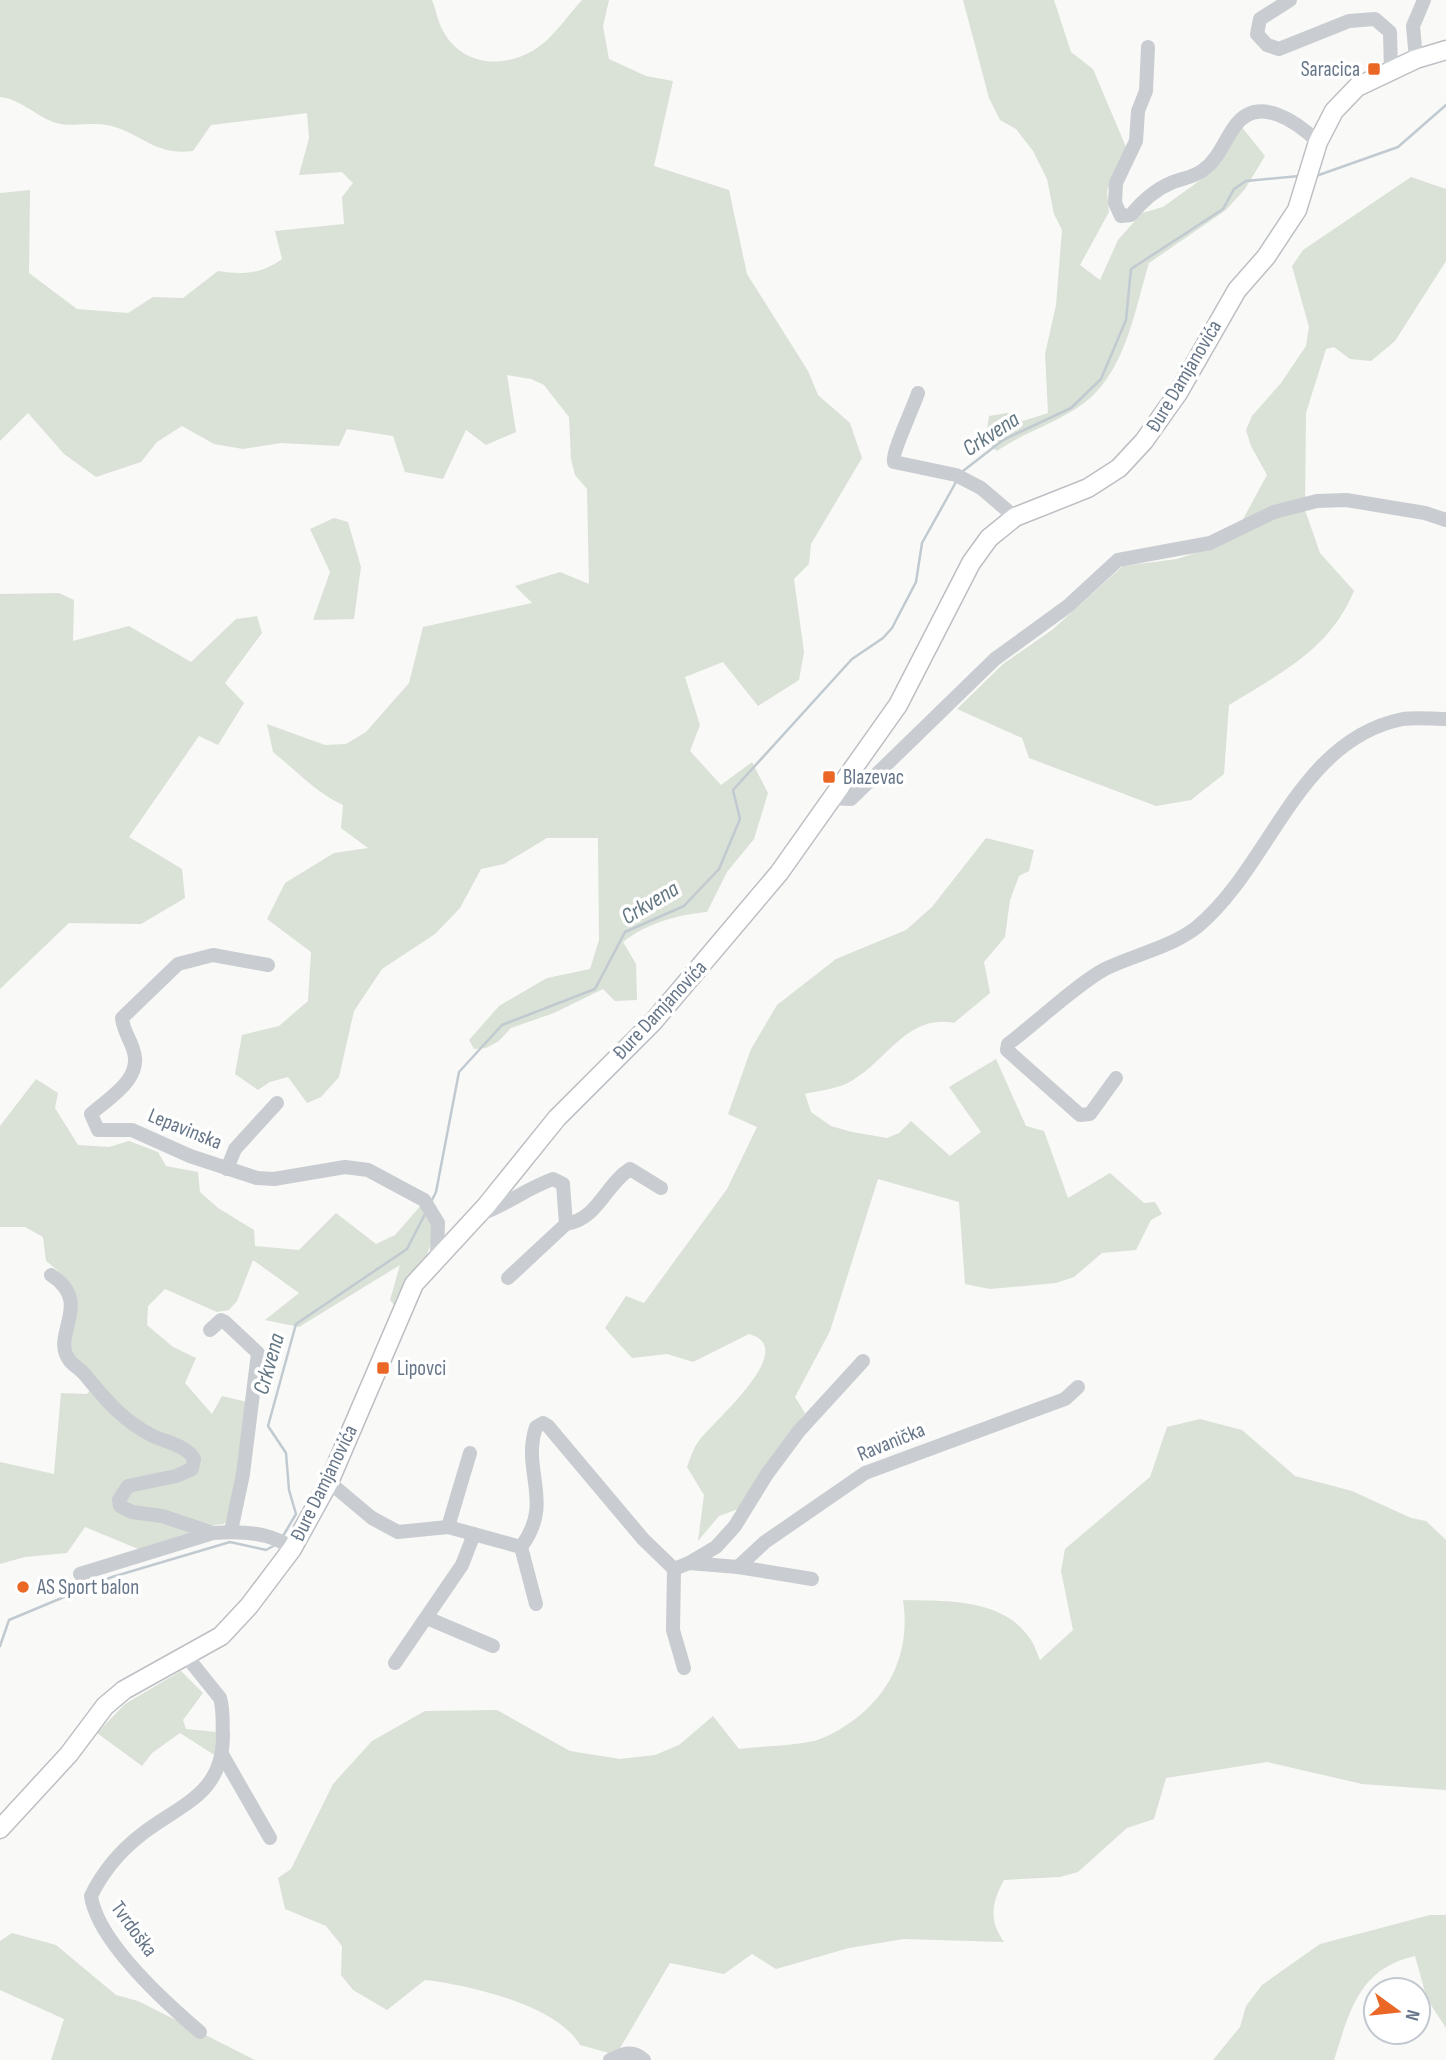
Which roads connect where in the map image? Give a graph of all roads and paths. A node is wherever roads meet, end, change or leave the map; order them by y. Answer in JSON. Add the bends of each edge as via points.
{"nodes":[{"id":1,"x":1290,"y":0,"type":"edge"},
{"id":2,"x":1424,"y":0,"type":"edge"},
{"id":3,"x":1148,"y":47,"type":"dead end"},
{"id":4,"x":1446,"y":50,"type":"edge"},
{"id":5,"x":1416,"y":59,"type":"junction"},
{"id":6,"x":1391,"y":71,"type":"junction"},
{"id":7,"x":1318,"y":142,"type":"junction"},
{"id":8,"x":918,"y":393,"type":"dead end"},
{"id":9,"x":1015,"y":517,"type":"junction"},
{"id":10,"x":1446,"y":520,"type":"edge"},
{"id":11,"x":1446,"y":719,"type":"edge"},
{"id":12,"x":831,"y":798,"type":"junction"},
{"id":13,"x":268,"y":965,"type":"dead end"},
{"id":14,"x":1115,"y":1078,"type":"dead end"},
{"id":15,"x":278,"y":1103,"type":"dead end"},
{"id":16,"x":227,"y":1169,"type":"junction"},
{"id":17,"x":661,"y":1188,"type":"dead end"},
{"id":18,"x":476,"y":1216,"type":"junction"},
{"id":19,"x":566,"y":1224,"type":"junction"},
{"id":20,"x":437,"y":1256,"type":"junction"},
{"id":21,"x":51,"y":1275,"type":"dead end"},
{"id":22,"x":508,"y":1279,"type":"dead end"},
{"id":23,"x":210,"y":1331,"type":"dead end"},
{"id":24,"x":863,"y":1361,"type":"dead end"},
{"id":25,"x":1078,"y":1387,"type":"dead end"},
{"id":26,"x":470,"y":1453,"type":"dead end"},
{"id":27,"x":329,"y":1482,"type":"junction"},
{"id":28,"x":448,"y":1527,"type":"junction"},
{"id":29,"x":231,"y":1531,"type":"junction"},
{"id":30,"x":213,"y":1533,"type":"junction"},
{"id":31,"x":474,"y":1534,"type":"junction"},
{"id":32,"x":284,"y":1543,"type":"junction"},
{"id":33,"x":521,"y":1547,"type":"junction"},
{"id":34,"x":689,"y":1563,"type":"junction"},
{"id":35,"x":738,"y":1567,"type":"junction"},
{"id":36,"x":674,"y":1569,"type":"junction"},
{"id":37,"x":80,"y":1574,"type":"dead end"},
{"id":38,"x":812,"y":1579,"type":"dead end"},
{"id":39,"x":536,"y":1604,"type":"dead end"},
{"id":40,"x":427,"y":1618,"type":"junction"},
{"id":41,"x":493,"y":1646,"type":"dead end"},
{"id":42,"x":187,"y":1657,"type":"junction"},
{"id":43,"x":395,"y":1663,"type":"dead end"},
{"id":44,"x":684,"y":1668,"type":"dead end"},
{"id":45,"x":223,"y":1756,"type":"junction"},
{"id":46,"x":0,"y":1829,"type":"edge"},
{"id":47,"x":270,"y":1838,"type":"dead end"},
{"id":48,"x":200,"y":2032,"type":"dead end"},
{"id":49,"x":610,"y":2060,"type":"edge"},
{"id":50,"x":645,"y":2060,"type":"edge"}],
"edges":[{"from":1,"to":6,"type":"street","via":[[1260,19],[1257,34],[1267,45],[1279,49],[1349,21],[1375,19],[1390,32]]},
{"from":2,"to":5,"type":"street","via":[[1413,26]]},
{"from":3,"to":7,"type":"street","via":[[1146,91],[1138,111],[1136,141],[1116,184],[1115,203],[1121,216],[1131,215],[1162,187],[1200,173],[1236,125],[1253,113],[1280,114]]},
{"from":4,"to":5,"type":"main road","name":"Đure Damjanovića"},
{"from":5,"to":6,"type":"main road","name":"Đure Damjanovića"},
{"from":6,"to":7,"type":"main road","name":"Đure Damjanovića","via":[[1357,87],[1334,111]]},
{"from":7,"to":9,"type":"main road","name":"Đure Damjanovića","via":[[1297,210],[1237,290],[1178,393],[1144,441],[1119,468],[1088,488]]},
{"from":8,"to":9,"type":"street","via":[[892,460],[960,477]]},
{"from":9,"to":12,"type":"main road","name":"Đure Damjanovića","via":[[989,538],[971,563],[898,705]]},
{"from":10,"to":12,"type":"street","via":[[1346,500],[1317,501],[1274,512],[1210,543],[1118,560],[1068,606],[995,659],[851,799]]},
{"from":11,"to":14,"type":"street","via":[[1407,718],[1389,723],[1333,757],[1293,799],[1254,858],[1198,926],[1177,940],[1104,970],[1008,1044],[1007,1050],[1080,1115],[1090,1114]]},
{"from":12,"to":18,"type":"main road","name":"Đure Damjanovića","via":[[779,873],[700,968],[557,1118]]},
{"from":13,"to":16,"type":"street","name":"Lepavinska","via":[[214,955],[177,964],[126,1012],[122,1025],[136,1068],[91,1114],[98,1130],[132,1130]]},
{"from":15,"to":16,"type":"street","name":"Lepavinska","via":[[235,1149]]},
{"from":16,"to":20,"type":"street","name":"Lepavinska","via":[[274,1179],[345,1167],[368,1170],[428,1205],[438,1223]]},
{"from":17,"to":19,"type":"street","via":[[630,1169],[589,1214]]},
{"from":18,"to":19,"type":"street","via":[[558,1179],[564,1186]]},
{"from":18,"to":20,"type":"main road","name":"Đure Damjanovića"},
{"from":19,"to":22,"type":"street"},
{"from":20,"to":27,"type":"main road","name":"Đure Damjanovića","via":[[403,1306]]},
{"from":21,"to":30,"type":"street","via":[[64,1284],[73,1311],[64,1345],[69,1360],[110,1407],[194,1459],[192,1469],[176,1476],[128,1486],[120,1506]]},
{"from":23,"to":29,"type":"street","via":[[221,1320],[258,1353]]},
{"from":24,"to":34,"type":"street","via":[[799,1431],[735,1526],[716,1548]]},
{"from":25,"to":35,"type":"street","name":"Ravanička","via":[[1065,1399],[865,1473],[765,1542]]},
{"from":26,"to":28,"type":"street"},
{"from":27,"to":28,"type":"street","via":[[372,1518],[398,1532]]},
{"from":27,"to":32,"type":"main road","name":"Đure Damjanovića"},
{"from":28,"to":31,"type":"street"},
{"from":29,"to":30,"type":"street"},
{"from":29,"to":32,"type":"street"},
{"from":30,"to":37,"type":"street"},
{"from":31,"to":33,"type":"street"},
{"from":31,"to":40,"type":"street","via":[[462,1565]]},
{"from":32,"to":42,"type":"main road","name":"Đure Damjanovića","via":[[221,1636]]},
{"from":33,"to":36,"type":"street","via":[[535,1526],[532,1453],[535,1432],[543,1423]]},
{"from":33,"to":39,"type":"street"},
{"from":34,"to":35,"type":"street"},
{"from":34,"to":36,"type":"street"},
{"from":35,"to":38,"type":"street"},
{"from":36,"to":44,"type":"street","via":[[673,1630]]},
{"from":40,"to":41,"type":"street"},
{"from":40,"to":43,"type":"street"},
{"from":42,"to":45,"type":"street","via":[[220,1698]]},
{"from":42,"to":46,"type":"main road","name":"Đure Damjanovića","via":[[133,1685],[105,1706],[69,1754]]},
{"from":45,"to":47,"type":"street"},
{"from":45,"to":48,"type":"street","name":"Tvrdoška","via":[[216,1775],[201,1792],[143,1833],[111,1863],[91,1896],[108,1934],[140,1974]]},
{"from":49,"to":50,"type":"street","via":[[627,2052]]}]}
